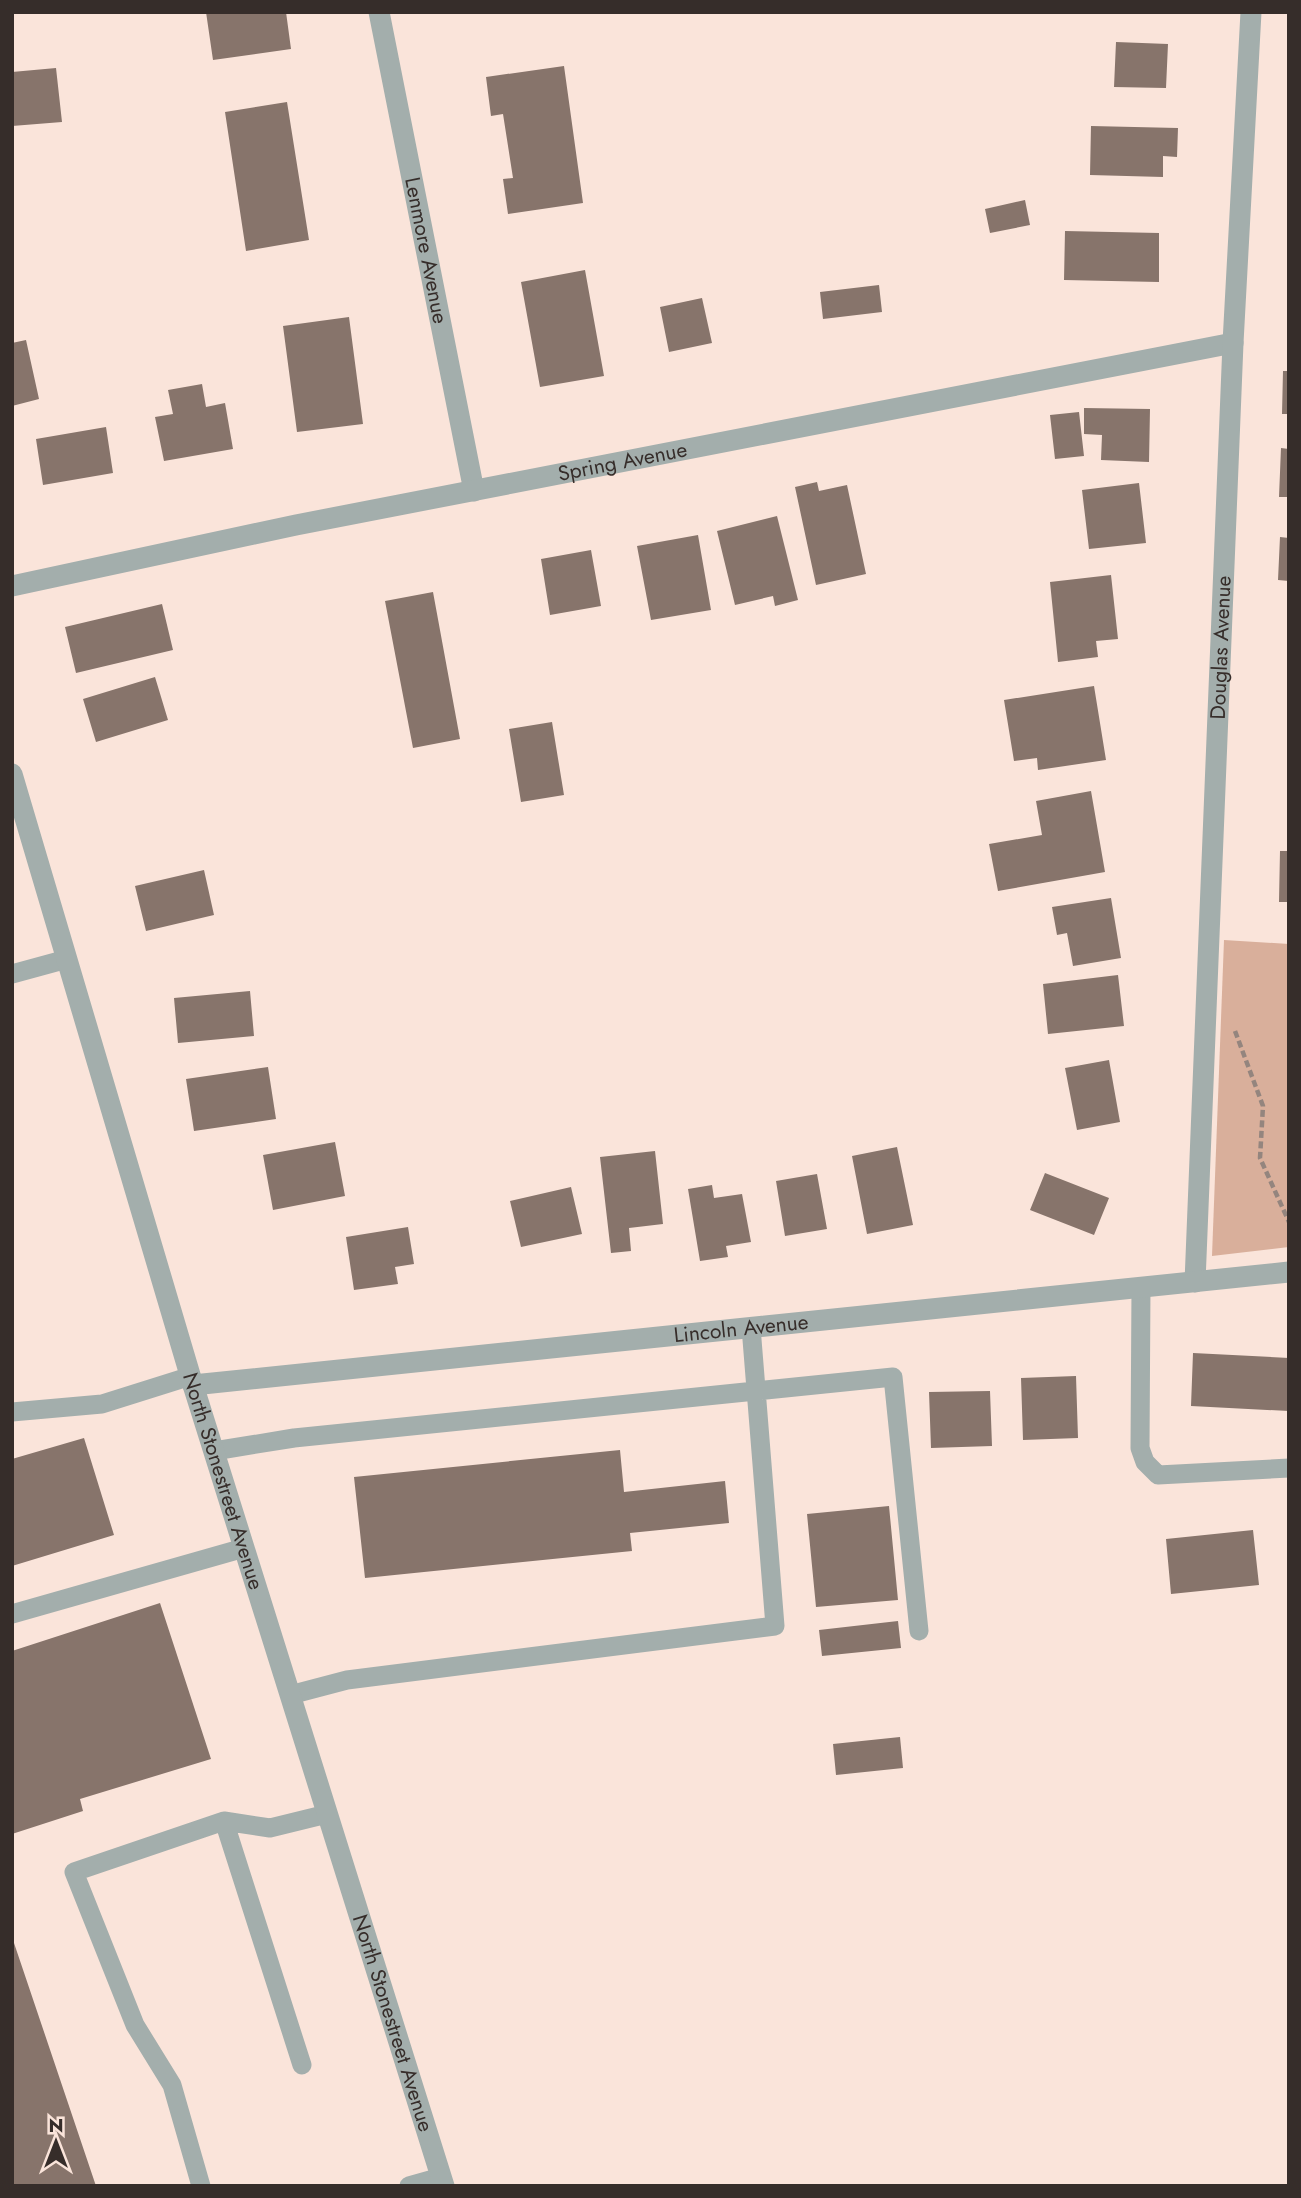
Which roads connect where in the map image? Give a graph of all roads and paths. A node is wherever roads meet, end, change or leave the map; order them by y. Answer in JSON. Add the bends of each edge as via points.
{"nodes":[{"id":1,"x":379,"y":12,"type":"edge"},
{"id":2,"x":1251,"y":12,"type":"edge"},
{"id":3,"x":1233,"y":343,"type":"junction"},
{"id":4,"x":474,"y":491,"type":"junction"},
{"id":5,"x":12,"y":586,"type":"edge"},
{"id":6,"x":12,"y":774,"type":"edge"},
{"id":7,"x":67,"y":959,"type":"junction"},
{"id":8,"x":12,"y":974,"type":"edge"},
{"id":9,"x":1233,"y":1026,"type":"dead end"},
{"id":10,"x":1289,"y":1222,"type":"edge"},
{"id":11,"x":1289,"y":1272,"type":"edge"},
{"id":12,"x":1195,"y":1282,"type":"junction"},
{"id":13,"x":1141,"y":1287,"type":"junction"},
{"id":14,"x":751,"y":1327,"type":"junction"},
{"id":15,"x":192,"y":1380,"type":"junction"},
{"id":16,"x":756,"y":1392,"type":"junction"},
{"id":17,"x":12,"y":1412,"type":"edge"},
{"id":18,"x":214,"y":1451,"type":"junction"},
{"id":19,"x":1289,"y":1468,"type":"edge"},
{"id":20,"x":244,"y":1548,"type":"junction"},
{"id":21,"x":12,"y":1615,"type":"edge"},
{"id":22,"x":919,"y":1631,"type":"dead end"},
{"id":23,"x":290,"y":1695,"type":"junction"},
{"id":24,"x":327,"y":1814,"type":"junction"},
{"id":25,"x":224,"y":1821,"type":"junction"},
{"id":26,"x":302,"y":2065,"type":"dead end"},
{"id":27,"x":442,"y":2181,"type":"edge"},
{"id":28,"x":201,"y":2186,"type":"edge"},
{"id":29,"x":409,"y":2186,"type":"edge"}],
"edges":[{"from":1,"to":4,"type":"street","name":"Lenmore Avenue"},
{"from":2,"to":3,"type":"street","name":"Douglas Avenue"},
{"from":3,"to":4,"type":"street","name":"Spring Avenue"},
{"from":3,"to":12,"type":"street","name":"Douglas Avenue"},
{"from":4,"to":5,"type":"street","name":"Spring Avenue"},
{"from":6,"to":7,"type":"street","name":"North Stonestreet Avenue"},
{"from":7,"to":8,"type":"lane"},
{"from":7,"to":15,"type":"street","name":"North Stonestreet Avenue"},
{"from":9,"to":10,"type":"path","via":[[1263,1106],[1260,1158]]},
{"from":11,"to":12,"type":"street","name":"Lincoln Avenue"},
{"from":12,"to":13,"type":"street","name":"Lincoln Avenue"},
{"from":13,"to":14,"type":"street","name":"Lincoln Avenue"},
{"from":13,"to":19,"type":"lane","via":[[1140,1448],[1144,1462],[1158,1475]]},
{"from":14,"to":15,"type":"street","name":"Lincoln Avenue"},
{"from":14,"to":16,"type":"lane"},
{"from":15,"to":17,"type":"lane","via":[[102,1404]]},
{"from":15,"to":18,"type":"street","name":"North Stonestreet Avenue"},
{"from":16,"to":18,"type":"lane","via":[[294,1438]]},
{"from":16,"to":22,"type":"lane","via":[[893,1377]]},
{"from":16,"to":23,"type":"lane","via":[[775,1626],[347,1680]]},
{"from":18,"to":20,"type":"street","name":"North Stonestreet Avenue"},
{"from":20,"to":21,"type":"lane"},
{"from":20,"to":23,"type":"street","name":"North Stonestreet Avenue"},
{"from":23,"to":24,"type":"street","name":"North Stonestreet Avenue"},
{"from":24,"to":25,"type":"lane","via":[[270,1828]]},
{"from":24,"to":27,"type":"street","name":"North Stonestreet Avenue"},
{"from":25,"to":26,"type":"lane"},
{"from":25,"to":28,"type":"lane","via":[[74,1872],[135,2025],[172,2085]]},
{"from":27,"to":29,"type":"lane"}]}
